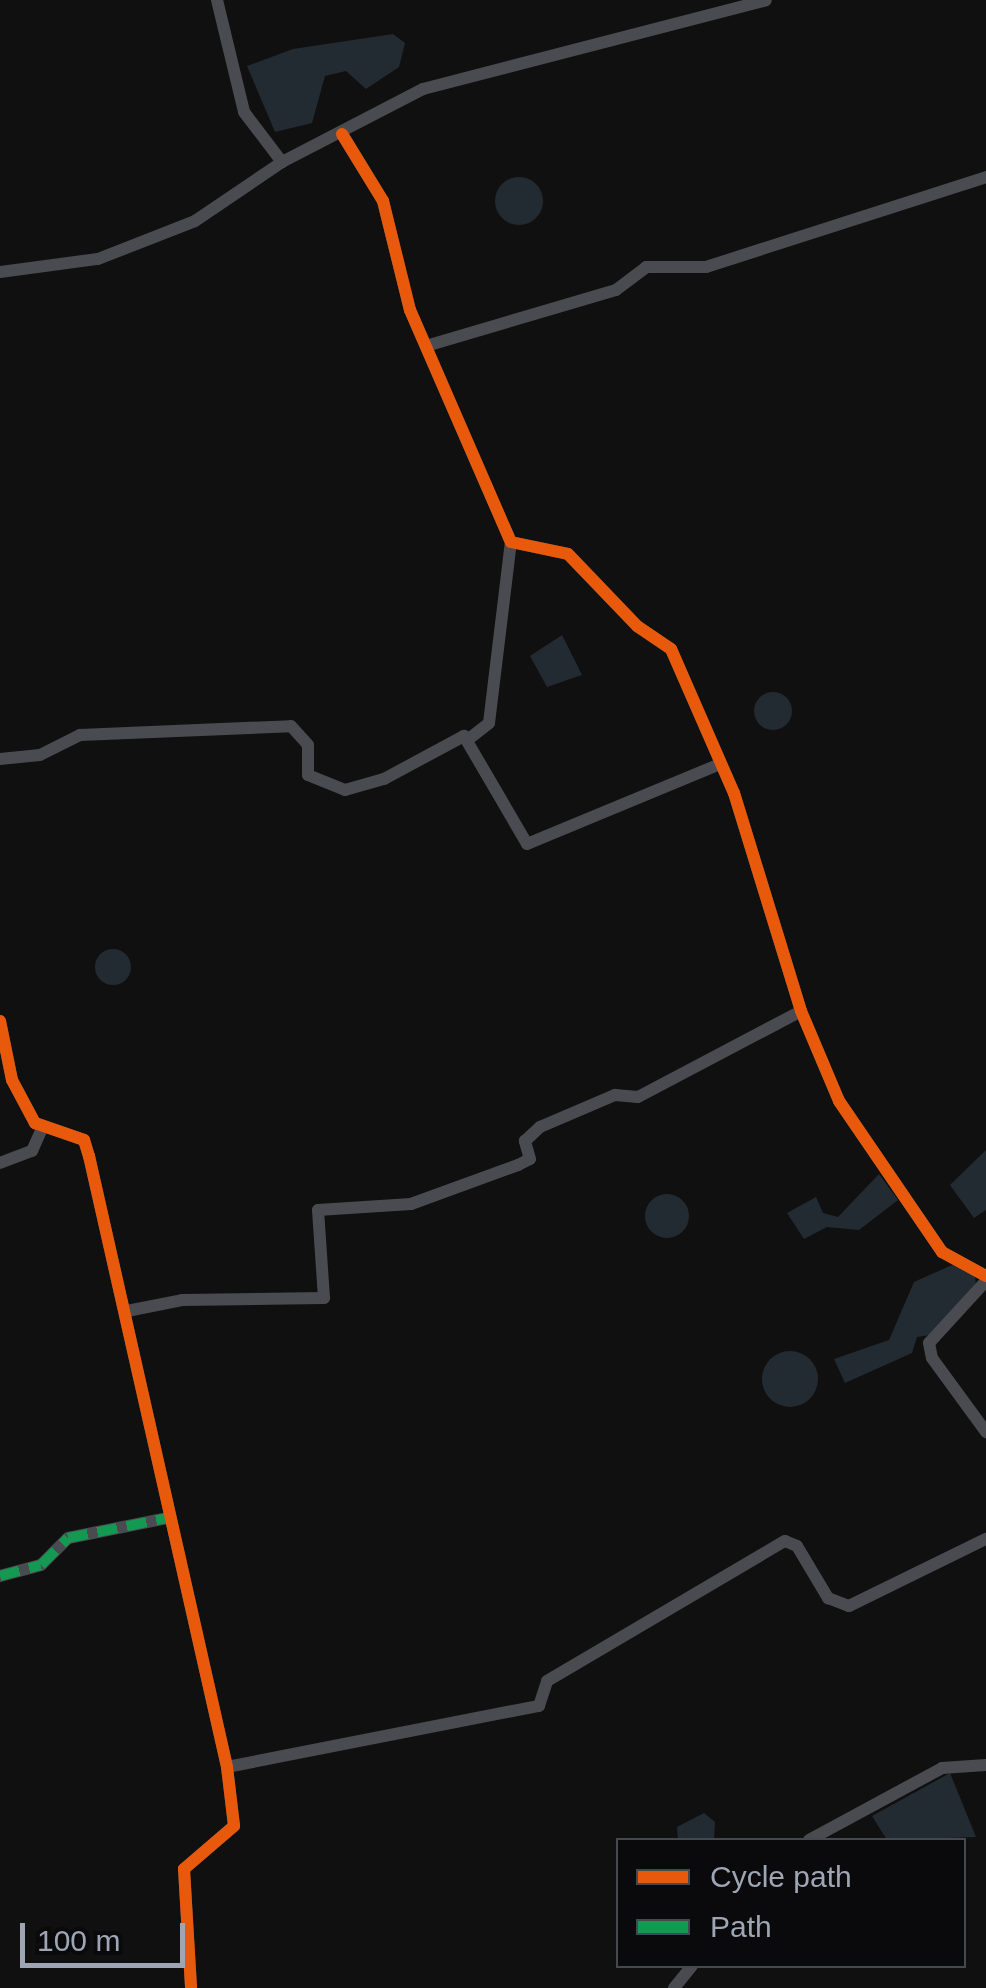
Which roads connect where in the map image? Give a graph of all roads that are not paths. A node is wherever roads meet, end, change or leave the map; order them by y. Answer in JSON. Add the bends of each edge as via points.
{"nodes":[{"id":1,"x":217,"y":0,"type":"edge"},
{"id":2,"x":766,"y":0,"type":"edge"},
{"id":3,"x":342,"y":134,"type":"junction"},
{"id":4,"x":282,"y":162,"type":"junction"},
{"id":5,"x":986,"y":177,"type":"edge"},
{"id":6,"x":0,"y":272,"type":"edge"},
{"id":7,"x":426,"y":346,"type":"junction"},
{"id":8,"x":511,"y":542,"type":"junction"},
{"id":9,"x":470,"y":738,"type":"junction"},
{"id":10,"x":0,"y":758,"type":"edge"},
{"id":11,"x":720,"y":764,"type":"junction"},
{"id":12,"x":801,"y":1011,"type":"junction"},
{"id":13,"x":0,"y":1020,"type":"edge"},
{"id":14,"x":41,"y":1131,"type":"junction"},
{"id":15,"x":0,"y":1163,"type":"edge"},
{"id":16,"x":986,"y":1278,"type":"edge"},
{"id":17,"x":127,"y":1310,"type":"junction"},
{"id":18,"x":986,"y":1432,"type":"edge"},
{"id":19,"x":167,"y":1518,"type":"junction"},
{"id":20,"x":986,"y":1539,"type":"edge"},
{"id":21,"x":0,"y":1576,"type":"edge"},
{"id":22,"x":986,"y":1765,"type":"edge"},
{"id":23,"x":227,"y":1767,"type":"junction"},
{"id":24,"x":813,"y":1838,"type":"edge"},
{"id":25,"x":690,"y":1968,"type":"edge"},
{"id":26,"x":191,"y":1988,"type":"edge"},
{"id":27,"x":674,"y":1988,"type":"edge"}],
"edges":[{"from":1,"to":4,"type":"street","via":[[244,112]]},
{"from":2,"to":3,"type":"street","via":[[424,90]]},
{"from":3,"to":4,"type":"street"},
{"from":3,"to":7,"type":"street","via":[[383,201],[399,278]]},
{"from":4,"to":6,"type":"street","via":[[195,221],[124,251]]},
{"from":5,"to":7,"type":"street","via":[[706,267],[646,267],[616,290]]},
{"from":7,"to":8,"type":"street"},
{"from":8,"to":9,"type":"street","via":[[490,723]]},
{"from":8,"to":11,"type":"street","via":[[568,554],[636,626],[670,649]]},
{"from":9,"to":10,"type":"street","via":[[345,790],[308,775],[308,745],[291,726],[80,735],[40,755]]},
{"from":9,"to":11,"type":"street","via":[[527,844]]},
{"from":11,"to":12,"type":"street"},
{"from":12,"to":16,"type":"street","via":[[839,1101],[891,1184],[942,1252]]},
{"from":12,"to":17,"type":"street","via":[[638,1098],[616,1094],[540,1127],[525,1141],[530,1158],[518,1165],[411,1204],[318,1210],[324,1298],[182,1300]]},
{"from":13,"to":14,"type":"street","via":[[12,1080]]},
{"from":14,"to":15,"type":"street","via":[[32,1151]]},
{"from":14,"to":17,"type":"street","via":[[84,1140]]},
{"from":16,"to":18,"type":"street","via":[[930,1349]]},
{"from":17,"to":19,"type":"street"},
{"from":19,"to":21,"type":"street","via":[[68,1538],[40,1565]]},
{"from":19,"to":23,"type":"street"},
{"from":20,"to":23,"type":"street","via":[[848,1606],[828,1598],[797,1546],[784,1541],[547,1682],[540,1706]]},
{"from":22,"to":24,"type":"street","via":[[942,1768]]},
{"from":23,"to":26,"type":"street","via":[[234,1826],[184,1869]]},
{"from":25,"to":27,"type":"street"}]}
